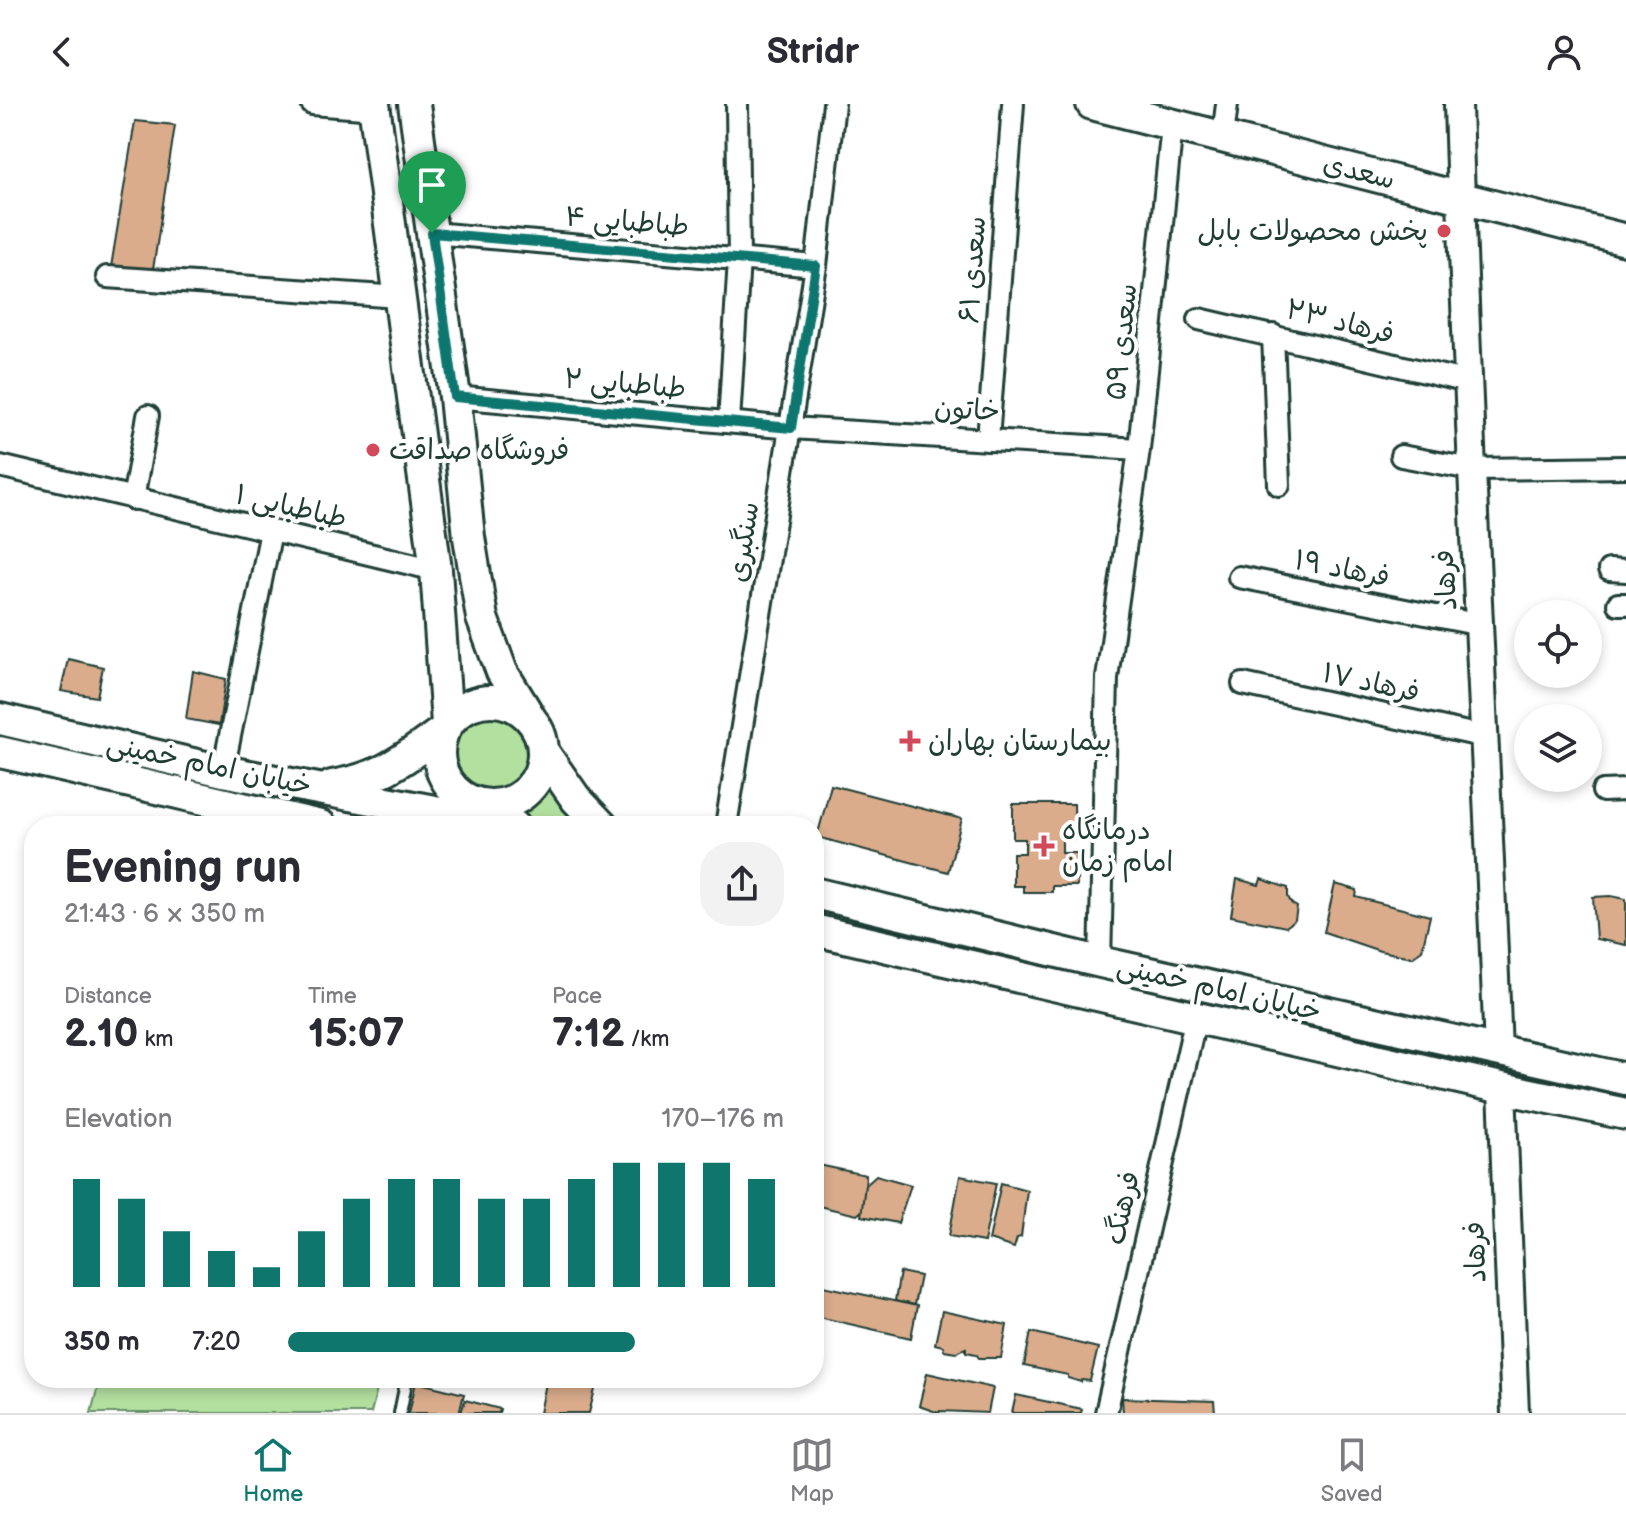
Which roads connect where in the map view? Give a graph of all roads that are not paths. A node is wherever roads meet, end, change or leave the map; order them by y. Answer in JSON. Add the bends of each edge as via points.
{"nodes":[{"id":1,"x":312,"y":104,"type":"edge"},
{"id":2,"x":414,"y":104,"type":"edge"},
{"id":3,"x":737,"y":104,"type":"edge"},
{"id":4,"x":834,"y":104,"type":"edge"},
{"id":5,"x":1013,"y":104,"type":"edge"},
{"id":6,"x":1092,"y":104,"type":"edge"},
{"id":7,"x":1227,"y":104,"type":"edge"},
{"id":8,"x":1458,"y":104,"type":"edge"},
{"id":9,"x":374,"y":106,"type":"edge"},
{"id":10,"x":1172,"y":125,"type":"junction"},
{"id":11,"x":1223,"y":137,"type":"junction"},
{"id":12,"x":1461,"y":197,"type":"junction"},
{"id":13,"x":432,"y":233,"type":"junction"},
{"id":14,"x":1626,"y":240,"type":"edge"},
{"id":15,"x":739,"y":259,"type":"junction"},
{"id":16,"x":816,"y":266,"type":"junction"},
{"id":17,"x":107,"y":277,"type":"dead end"},
{"id":18,"x":400,"y":297,"type":"junction"},
{"id":19,"x":1199,"y":319,"type":"dead end"},
{"id":20,"x":1273,"y":335,"type":"junction"},
{"id":21,"x":1468,"y":382,"type":"junction"},
{"id":22,"x":455,"y":397,"type":"junction"},
{"id":23,"x":148,"y":416,"type":"dead end"},
{"id":24,"x":729,"y":422,"type":"junction"},
{"id":25,"x":791,"y":428,"type":"junction"},
{"id":26,"x":988,"y":440,"type":"junction"},
{"id":27,"x":1139,"y":449,"type":"junction"},
{"id":28,"x":1401,"y":456,"type":"dead end"},
{"id":29,"x":0,"y":466,"type":"edge"},
{"id":30,"x":1626,"y":467,"type":"edge"},
{"id":31,"x":1471,"y":469,"type":"junction"},
{"id":32,"x":1279,"y":485,"type":"dead end"},
{"id":33,"x":133,"y":499,"type":"junction"},
{"id":34,"x":271,"y":531,"type":"junction"},
{"id":35,"x":436,"y":570,"type":"junction"},
{"id":36,"x":1239,"y":577,"type":"dead end"},
{"id":37,"x":1481,"y":625,"type":"junction"},
{"id":38,"x":1243,"y":684,"type":"dead end"},
{"id":39,"x":529,"y":716,"type":"junction"},
{"id":40,"x":0,"y":719,"type":"edge"},
{"id":41,"x":445,"y":727,"type":"junction"},
{"id":42,"x":1486,"y":737,"type":"junction"},
{"id":43,"x":0,"y":752,"type":"edge"},
{"id":44,"x":544,"y":753,"type":"junction"},
{"id":45,"x":223,"y":771,"type":"junction"},
{"id":46,"x":320,"y":788,"type":"junction"},
{"id":47,"x":1626,"y":790,"type":"edge"},
{"id":48,"x":1603,"y":791,"type":"dead end"},
{"id":49,"x":278,"y":816,"type":"edge"},
{"id":50,"x":476,"y":816,"type":"edge"},
{"id":51,"x":481,"y":816,"type":"edge"},
{"id":52,"x":484,"y":816,"type":"edge"},
{"id":53,"x":592,"y":816,"type":"edge"},
{"id":54,"x":728,"y":816,"type":"edge"},
{"id":55,"x":824,"y":895,"type":"edge"},
{"id":56,"x":824,"y":932,"type":"edge"},
{"id":57,"x":1100,"y":962,"type":"junction"},
{"id":58,"x":1196,"y":1017,"type":"junction"},
{"id":59,"x":1498,"y":1052,"type":"junction"},
{"id":60,"x":1626,"y":1079,"type":"edge"},
{"id":61,"x":1502,"y":1088,"type":"junction"},
{"id":62,"x":1626,"y":1114,"type":"edge"},
{"id":63,"x":405,"y":1388,"type":"edge"},
{"id":64,"x":400,"y":1413,"type":"edge"},
{"id":65,"x":1106,"y":1413,"type":"edge"},
{"id":66,"x":1515,"y":1413,"type":"edge"}],
"edges":[{"from":1,"to":9,"type":"street"},
{"from":2,"to":13,"type":"main road"},
{"from":3,"to":15,"type":"street"},
{"from":4,"to":16,"type":"street","name":"سنگبری"},
{"from":5,"to":26,"type":"street","name":"سعدی ۶۱"},
{"from":6,"to":10,"type":"main road","name":"سعدی"},
{"from":7,"to":11,"type":"street"},
{"from":8,"to":12,"type":"street","name":"فرهاد"},
{"from":9,"to":18,"type":"main road"},
{"from":10,"to":11,"type":"main road","name":"سعدی"},
{"from":10,"to":27,"type":"street","name":"سعدی ۵۹"},
{"from":11,"to":12,"type":"main road","name":"سعدی"},
{"from":12,"to":14,"type":"main road","name":"سعدی"},
{"from":12,"to":21,"type":"street","name":"فرهاد"},
{"from":13,"to":15,"type":"street","name":"طباطبایی ۴"},
{"from":13,"to":22,"type":"main road"},
{"from":15,"to":16,"type":"street","name":"طباطبایی ۴"},
{"from":15,"to":24,"type":"street"},
{"from":16,"to":25,"type":"street","name":"سنگبری"},
{"from":17,"to":18,"type":"street"},
{"from":18,"to":35,"type":"main road"},
{"from":19,"to":20,"type":"street","name":"فرهاد ۲۳"},
{"from":20,"to":21,"type":"street","name":"فرهاد ۲۳"},
{"from":20,"to":32,"type":"street"},
{"from":21,"to":31,"type":"street","name":"فرهاد"},
{"from":22,"to":24,"type":"street","name":"طباطبایی ۲"},
{"from":22,"to":39,"type":"main road","via":[[482,618],[502,672]]},
{"from":23,"to":33,"type":"street"},
{"from":24,"to":25,"type":"street","name":"طباطبایی ۲"},
{"from":25,"to":26,"type":"street","name":"خاتون"},
{"from":25,"to":54,"type":"street","name":"سنگبری"},
{"from":26,"to":27,"type":"street","name":"خاتون"},
{"from":27,"to":57,"type":"street","name":"سعدی ۵۹","via":[[1107,678]]},
{"from":28,"to":31,"type":"street"},
{"from":29,"to":33,"type":"street","name":"طباطبایی ۱"},
{"from":30,"to":31,"type":"street"},
{"from":31,"to":37,"type":"street","name":"فرهاد"},
{"from":33,"to":34,"type":"street","name":"طباطبایی ۱"},
{"from":34,"to":35,"type":"street","name":"طباطبایی ۱"},
{"from":34,"to":45,"type":"street"},
{"from":35,"to":41,"type":"main road"},
{"from":36,"to":37,"type":"street","name":"فرهاد ۱۹"},
{"from":37,"to":42,"type":"street","name":"فرهاد"},
{"from":38,"to":42,"type":"street","name":"فرهاد ۱۷"},
{"from":39,"to":41,"type":"main road","via":[[514,705],[477,702],[460,710]]},
{"from":39,"to":44,"type":"main road"},
{"from":40,"to":45,"type":"main road","name":"خیابان امام خمینی"},
{"from":41,"to":46,"type":"main road","via":[[386,771]]},
{"from":41,"to":51,"type":"main road","via":[[438,748],[443,773]]},
{"from":42,"to":59,"type":"street","name":"فرهاد"},
{"from":43,"to":49,"type":"main road","name":"خیابان امام خمینی"},
{"from":44,"to":52,"type":"main road","via":[[534,783]]},
{"from":44,"to":53,"type":"main road"},
{"from":45,"to":46,"type":"main road","name":"خیابان امام خمینی"},
{"from":46,"to":50,"type":"main road","name":"خیابان امام خمینی"},
{"from":47,"to":48,"type":"street"},
{"from":55,"to":57,"type":"main road","name":"خیابان امام خمینی"},
{"from":56,"to":58,"type":"main road","name":"خیابان امام خمینی"},
{"from":57,"to":59,"type":"main road","name":"خیابان امام خمینی"},
{"from":58,"to":61,"type":"main road","name":"خیابان امام خمینی"},
{"from":58,"to":65,"type":"street","name":"فرهنگ"},
{"from":59,"to":60,"type":"main road","name":"خیابان امام خمینی"},
{"from":61,"to":62,"type":"main road","name":"خیابان امام خمینی"},
{"from":61,"to":66,"type":"street","name":"فرهاد"},
{"from":63,"to":64,"type":"lane"}]}
